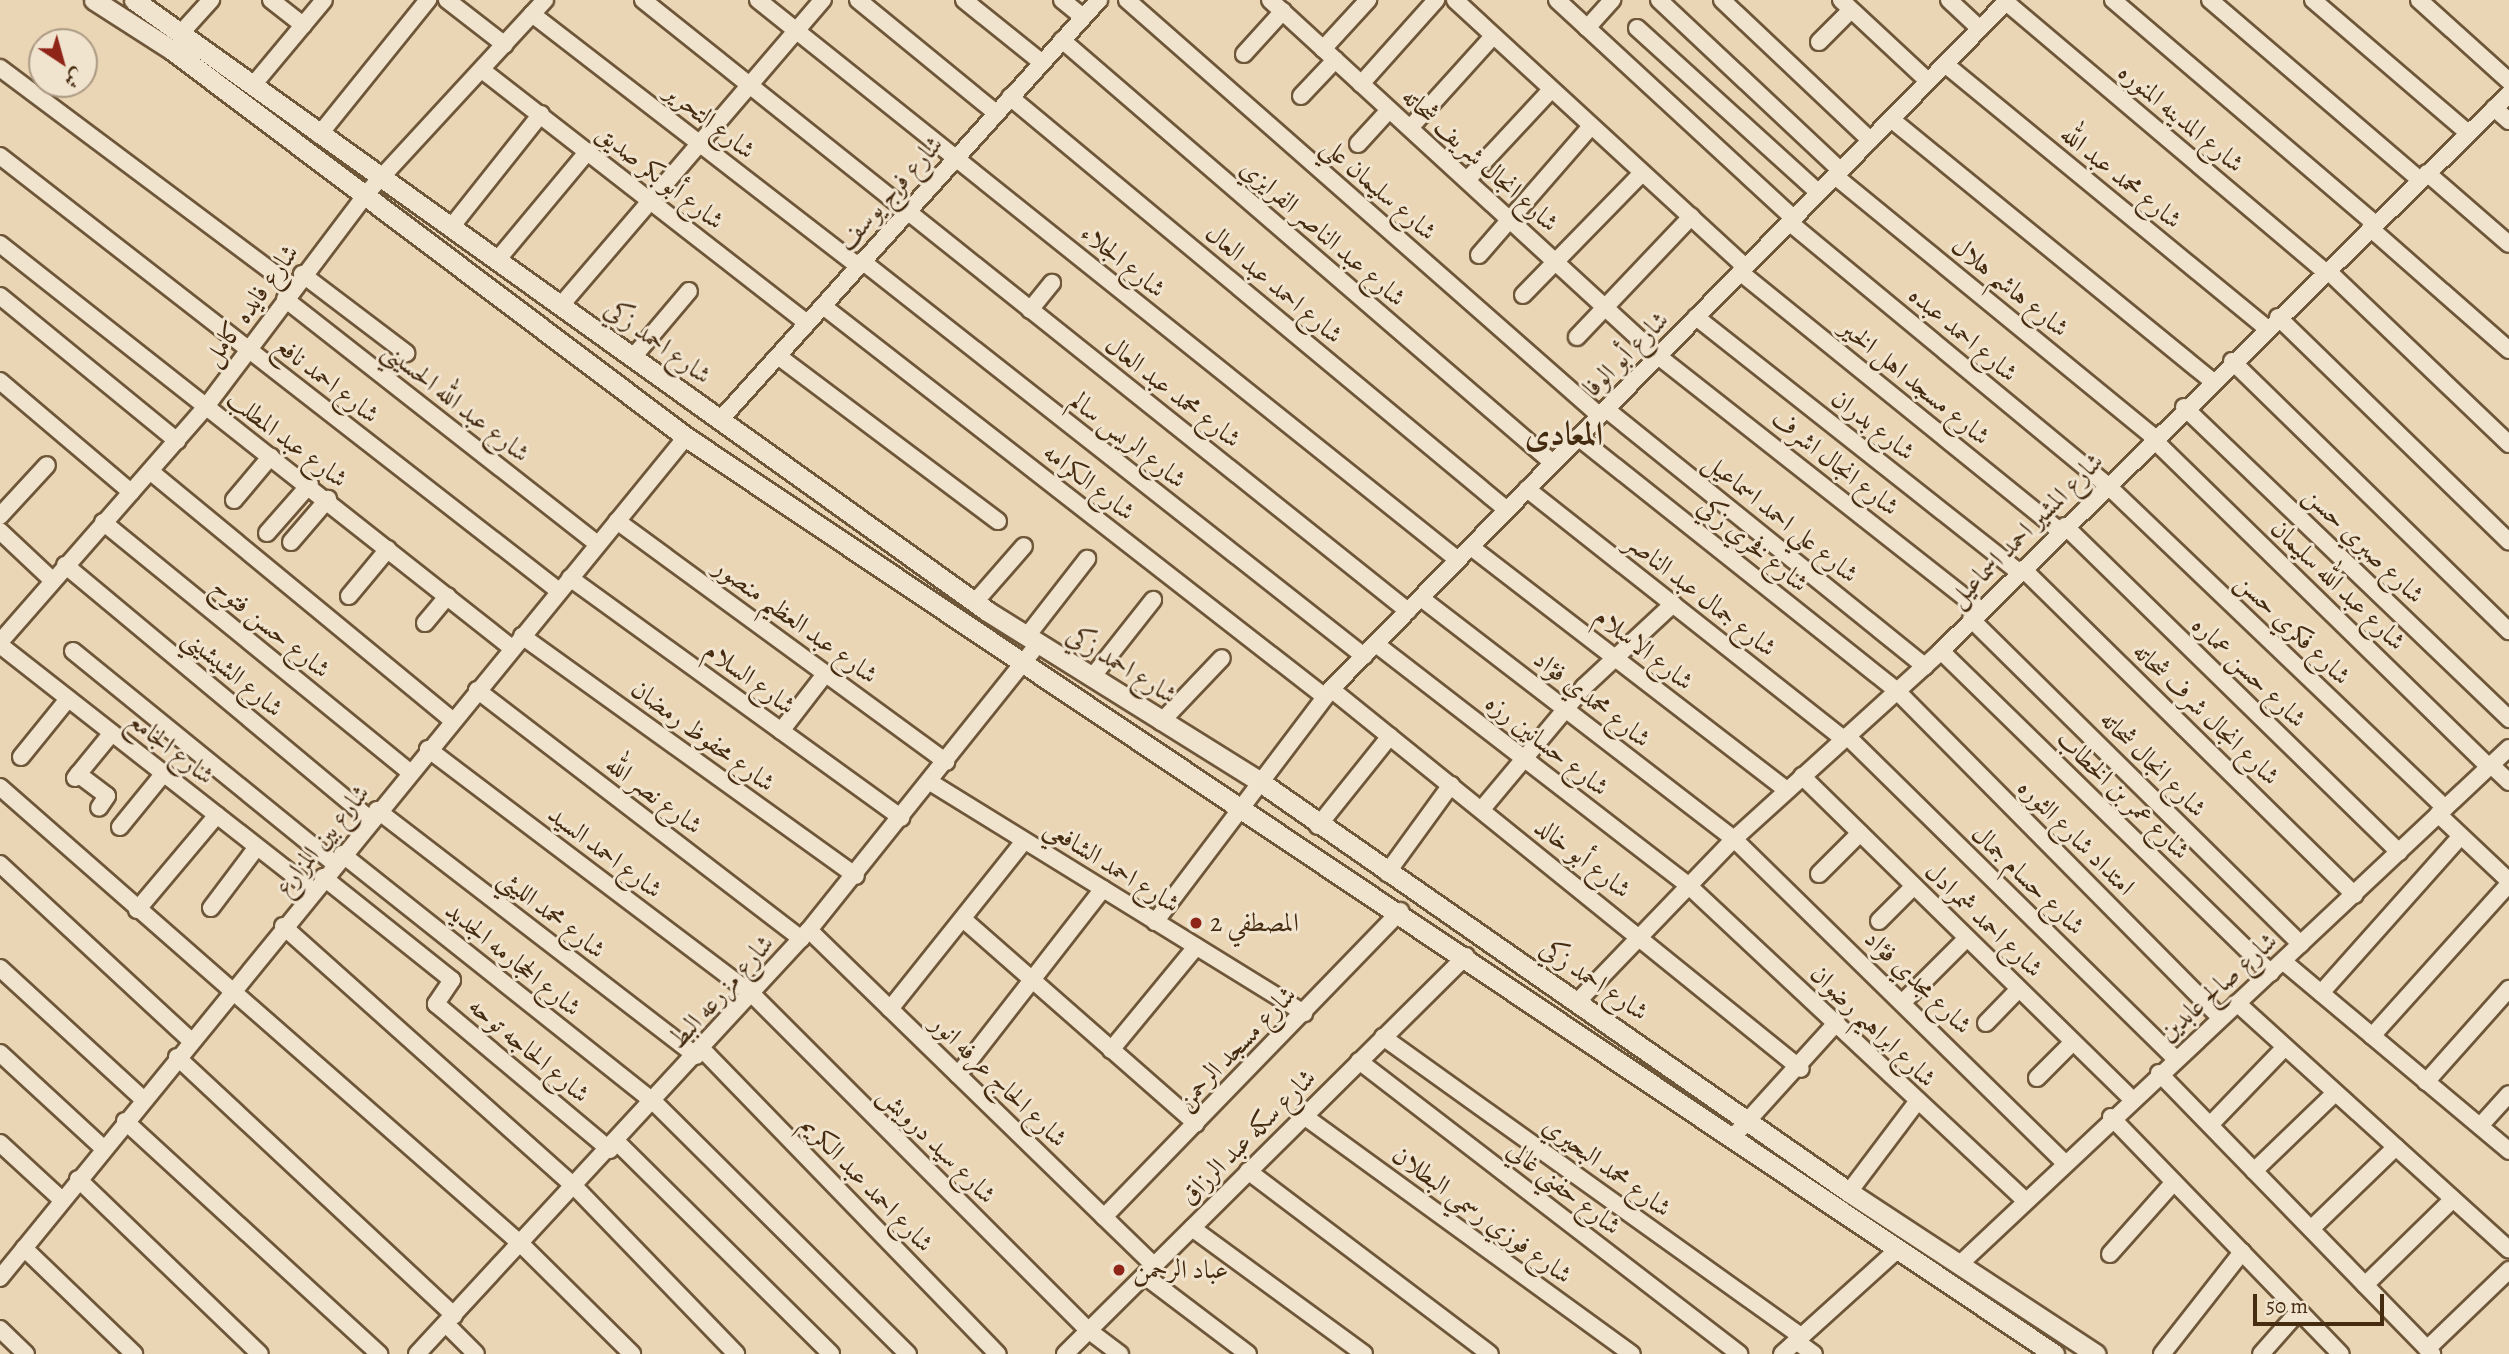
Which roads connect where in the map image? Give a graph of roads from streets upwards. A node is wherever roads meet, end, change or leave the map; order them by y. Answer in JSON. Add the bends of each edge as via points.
{"nodes":[{"id":1,"x":134,"y":0,"type":"edge"},
{"id":2,"x":211,"y":0,"type":"edge"},
{"id":3,"x":271,"y":0,"type":"edge"},
{"id":4,"x":324,"y":0,"type":"edge"},
{"id":5,"x":428,"y":0,"type":"edge"},
{"id":6,"x":447,"y":0,"type":"edge"},
{"id":7,"x":545,"y":0,"type":"edge"},
{"id":8,"x":643,"y":0,"type":"edge"},
{"id":9,"x":758,"y":0,"type":"edge"},
{"id":10,"x":823,"y":0,"type":"edge"},
{"id":11,"x":858,"y":0,"type":"edge"},
{"id":12,"x":964,"y":0,"type":"edge"},
{"id":13,"x":1062,"y":0,"type":"edge"},
{"id":14,"x":1099,"y":0,"type":"edge"},
{"id":15,"x":1127,"y":0,"type":"edge"},
{"id":16,"x":1368,"y":0,"type":"edge"},
{"id":17,"x":1436,"y":0,"type":"edge"},
{"id":18,"x":1455,"y":0,"type":"edge"},
{"id":19,"x":1556,"y":0,"type":"edge"},
{"id":20,"x":1612,"y":0,"type":"edge"},
{"id":21,"x":1659,"y":0,"type":"edge"},
{"id":22,"x":1722,"y":0,"type":"edge"},
{"id":23,"x":1949,"y":0,"type":"edge"},
{"id":24,"x":2113,"y":0,"type":"edge"},
{"id":25,"x":2210,"y":0,"type":"edge"},
{"id":26,"x":2313,"y":0,"type":"edge"},
{"id":27,"x":2419,"y":0,"type":"edge"},
{"id":28,"x":96,"y":1,"type":"edge"},
{"id":29,"x":2007,"y":1,"type":"edge"},
{"id":30,"x":1278,"y":4,"type":"edge"},
{"id":31,"x":1846,"y":5,"type":"edge"},
{"id":32,"x":532,"y":14,"type":"junction"},
{"id":33,"x":1083,"y":17,"type":"junction"},
{"id":34,"x":303,"y":25,"type":"junction"},
{"id":35,"x":1637,"y":28,"type":"dead end"},
{"id":36,"x":1587,"y":29,"type":"junction"},
{"id":37,"x":1980,"y":29,"type":"junction"},
{"id":38,"x":797,"y":31,"type":"junction"},
{"id":39,"x":181,"y":33,"type":"junction"},
{"id":40,"x":1493,"y":36,"type":"junction"},
{"id":41,"x":1062,"y":40,"type":"junction"},
{"id":42,"x":1819,"y":42,"type":"dead end"},
{"id":43,"x":505,"y":45,"type":"junction"},
{"id":44,"x":1244,"y":54,"type":"dead end"},
{"id":45,"x":1329,"y":55,"type":"junction"},
{"id":46,"x":1041,"y":62,"type":"junction"},
{"id":47,"x":1945,"y":64,"type":"junction"},
{"id":48,"x":0,"y":68,"type":"edge"},
{"id":49,"x":482,"y":70,"type":"junction"},
{"id":50,"x":1928,"y":81,"type":"junction"},
{"id":51,"x":2509,"y":81,"type":"edge"},
{"id":52,"x":1361,"y":84,"type":"junction"},
{"id":53,"x":254,"y":85,"type":"junction"},
{"id":54,"x":749,"y":86,"type":"junction"},
{"id":55,"x":1551,"y":90,"type":"junction"},
{"id":56,"x":2509,"y":94,"type":"edge"},
{"id":57,"x":1301,"y":96,"type":"dead end"},
{"id":58,"x":1010,"y":97,"type":"junction"},
{"id":59,"x":2494,"y":108,"type":"junction"},
{"id":60,"x":1389,"y":110,"type":"junction"},
{"id":61,"x":996,"y":113,"type":"junction"},
{"id":62,"x":541,"y":114,"type":"junction"},
{"id":63,"x":1891,"y":119,"type":"junction"},
{"id":64,"x":2509,"y":121,"type":"edge"},
{"id":65,"x":1591,"y":126,"type":"junction"},
{"id":66,"x":1410,"y":128,"type":"junction"},
{"id":67,"x":2468,"y":133,"type":"junction"},
{"id":68,"x":319,"y":135,"type":"junction"},
{"id":69,"x":1870,"y":140,"type":"junction"},
{"id":70,"x":700,"y":144,"type":"junction"},
{"id":71,"x":1358,"y":144,"type":"dead end"},
{"id":72,"x":588,"y":151,"type":"junction"},
{"id":73,"x":0,"y":156,"type":"edge"},
{"id":74,"x":955,"y":158,"type":"junction"},
{"id":75,"x":1642,"y":173,"type":"junction"},
{"id":76,"x":1838,"y":173,"type":"junction"},
{"id":77,"x":382,"y":176,"type":"junction"},
{"id":78,"x":2424,"y":176,"type":"junction"},
{"id":79,"x":1467,"y":180,"type":"junction"},
{"id":80,"x":1818,"y":192,"type":"junction"},
{"id":81,"x":366,"y":194,"type":"junction"},
{"id":82,"x":651,"y":202,"type":"junction"},
{"id":83,"x":906,"y":212,"type":"junction"},
{"id":84,"x":1691,"y":217,"type":"junction"},
{"id":85,"x":1509,"y":220,"type":"junction"},
{"id":86,"x":1791,"y":220,"type":"junction"},
{"id":87,"x":452,"y":226,"type":"junction"},
{"id":88,"x":2372,"y":226,"type":"junction"},
{"id":89,"x":0,"y":244,"type":"edge"},
{"id":90,"x":2509,"y":244,"type":"edge"},
{"id":91,"x":1479,"y":255,"type":"dead end"},
{"id":92,"x":499,"y":258,"type":"junction"},
{"id":93,"x":1556,"y":262,"type":"junction"},
{"id":94,"x":860,"y":264,"type":"junction"},
{"id":95,"x":1742,"y":269,"type":"junction"},
{"id":96,"x":2326,"y":271,"type":"junction"},
{"id":97,"x":1052,"y":283,"type":"dead end"},
{"id":98,"x":294,"y":287,"type":"junction"},
{"id":99,"x":689,"y":291,"type":"dead end"},
{"id":100,"x":1523,"y":295,"type":"dead end"},
{"id":101,"x":0,"y":296,"type":"edge"},
{"id":102,"x":562,"y":304,"type":"junction"},
{"id":103,"x":822,"y":306,"type":"junction"},
{"id":104,"x":1605,"y":307,"type":"junction"},
{"id":105,"x":1030,"y":310,"type":"junction"},
{"id":106,"x":1696,"y":317,"type":"junction"},
{"id":107,"x":2272,"y":322,"type":"junction"},
{"id":108,"x":807,"y":323,"type":"junction"},
{"id":109,"x":1577,"y":337,"type":"dead end"},
{"id":110,"x":2509,"y":350,"type":"edge"},
{"id":111,"x":249,"y":351,"type":"junction"},
{"id":112,"x":406,"y":353,"type":"dead end"},
{"id":113,"x":634,"y":356,"type":"junction"},
{"id":114,"x":778,"y":356,"type":"junction"},
{"id":115,"x":1658,"y":356,"type":"junction"},
{"id":116,"x":2232,"y":361,"type":"junction"},
{"id":117,"x":0,"y":381,"type":"edge"},
{"id":118,"x":2212,"y":381,"type":"junction"},
{"id":119,"x":2185,"y":407,"type":"junction"},
{"id":120,"x":205,"y":408,"type":"junction"},
{"id":121,"x":1603,"y":412,"type":"junction"},
{"id":122,"x":720,"y":420,"type":"junction"},
{"id":123,"x":686,"y":437,"type":"junction"},
{"id":124,"x":1578,"y":437,"type":"junction"},
{"id":125,"x":2153,"y":438,"type":"junction"},
{"id":126,"x":177,"y":441,"type":"junction"},
{"id":127,"x":2509,"y":444,"type":"edge"},
{"id":128,"x":271,"y":456,"type":"junction"},
{"id":129,"x":1553,"y":463,"type":"junction"},
{"id":130,"x":47,"y":466,"type":"dead end"},
{"id":131,"x":150,"y":471,"type":"junction"},
{"id":132,"x":310,"y":484,"type":"junction"},
{"id":133,"x":2106,"y":484,"type":"junction"},
{"id":134,"x":1527,"y":489,"type":"junction"},
{"id":135,"x":131,"y":492,"type":"junction"},
{"id":136,"x":328,"y":499,"type":"junction"},
{"id":137,"x":234,"y":500,"type":"dead end"},
{"id":138,"x":1507,"y":510,"type":"junction"},
{"id":139,"x":0,"y":516,"type":"edge"},
{"id":140,"x":617,"y":521,"type":"junction"},
{"id":141,"x":998,"y":521,"type":"dead end"},
{"id":142,"x":103,"y":522,"type":"junction"},
{"id":143,"x":2062,"y":529,"type":"junction"},
{"id":144,"x":0,"y":531,"type":"edge"},
{"id":145,"x":267,"y":534,"type":"dead end"},
{"id":146,"x":291,"y":542,"type":"dead end"},
{"id":147,"x":2509,"y":542,"type":"edge"},
{"id":148,"x":597,"y":544,"type":"junction"},
{"id":149,"x":1024,"y":546,"type":"dead end"},
{"id":150,"x":1471,"y":547,"type":"junction"},
{"id":151,"x":388,"y":548,"type":"junction"},
{"id":152,"x":1087,"y":559,"type":"dead end"},
{"id":153,"x":1458,"y":560,"type":"junction"},
{"id":154,"x":65,"y":565,"type":"junction"},
{"id":155,"x":2021,"y":570,"type":"junction"},
{"id":156,"x":570,"y":578,"type":"junction"},
{"id":157,"x":52,"y":580,"type":"junction"},
{"id":158,"x":559,"y":591,"type":"junction"},
{"id":159,"x":349,"y":596,"type":"dead end"},
{"id":160,"x":448,"y":596,"type":"junction"},
{"id":161,"x":1421,"y":598,"type":"junction"},
{"id":162,"x":1153,"y":600,"type":"dead end"},
{"id":163,"x":975,"y":602,"type":"junction"},
{"id":164,"x":1673,"y":604,"type":"junction"},
{"id":165,"x":1408,"y":611,"type":"junction"},
{"id":166,"x":1976,"y":615,"type":"junction"},
{"id":167,"x":425,"y":623,"type":"dead end"},
{"id":168,"x":2509,"y":631,"type":"edge"},
{"id":169,"x":2,"y":637,"type":"edge"},
{"id":170,"x":1032,"y":640,"type":"junction"},
{"id":171,"x":517,"y":642,"type":"junction"},
{"id":172,"x":1376,"y":644,"type":"junction"},
{"id":173,"x":73,"y":651,"type":"dead end"},
{"id":174,"x":1941,"y":651,"type":"junction"},
{"id":175,"x":1364,"y":656,"type":"junction"},
{"id":176,"x":1222,"y":658,"type":"dead end"},
{"id":177,"x":1616,"y":659,"type":"junction"},
{"id":178,"x":1024,"y":663,"type":"junction"},
{"id":179,"x":1925,"y":666,"type":"junction"},
{"id":180,"x":825,"y":674,"type":"junction"},
{"id":181,"x":1093,"y":676,"type":"junction"},
{"id":182,"x":477,"y":690,"type":"junction"},
{"id":183,"x":1897,"y":691,"type":"junction"},
{"id":184,"x":1328,"y":693,"type":"junction"},
{"id":185,"x":68,"y":699,"type":"junction"},
{"id":186,"x":1565,"y":709,"type":"junction"},
{"id":187,"x":2509,"y":719,"type":"edge"},
{"id":188,"x":452,"y":720,"type":"junction"},
{"id":189,"x":1161,"y":722,"type":"junction"},
{"id":190,"x":781,"y":731,"type":"junction"},
{"id":191,"x":112,"y":733,"type":"junction"},
{"id":192,"x":1390,"y":736,"type":"junction"},
{"id":193,"x":1845,"y":738,"type":"junction"},
{"id":194,"x":2509,"y":748,"type":"edge"},
{"id":195,"x":428,"y":749,"type":"junction"},
{"id":196,"x":21,"y":757,"type":"dead end"},
{"id":197,"x":1525,"y":759,"type":"junction"},
{"id":198,"x":946,"y":762,"type":"junction"},
{"id":199,"x":2490,"y":766,"type":"junction"},
{"id":200,"x":409,"y":772,"type":"junction"},
{"id":201,"x":164,"y":773,"type":"junction"},
{"id":202,"x":1802,"y":776,"type":"junction"},
{"id":203,"x":1259,"y":781,"type":"junction"},
{"id":204,"x":930,"y":782,"type":"junction"},
{"id":205,"x":2509,"y":782,"type":"edge"},
{"id":206,"x":1451,"y":785,"type":"junction"},
{"id":207,"x":0,"y":787,"type":"edge"},
{"id":208,"x":1787,"y":790,"type":"junction"},
{"id":209,"x":99,"y":808,"type":"dead end"},
{"id":210,"x":1240,"y":808,"type":"junction"},
{"id":211,"x":1482,"y":809,"type":"junction"},
{"id":212,"x":2441,"y":811,"type":"junction"},
{"id":213,"x":217,"y":815,"type":"junction"},
{"id":214,"x":374,"y":815,"type":"junction"},
{"id":215,"x":901,"y":818,"type":"junction"},
{"id":216,"x":1318,"y":826,"type":"junction"},
{"id":217,"x":120,"y":827,"type":"dead end"},
{"id":218,"x":1860,"y":833,"type":"junction"},
{"id":219,"x":2461,"y":836,"type":"junction"},
{"id":220,"x":1734,"y":839,"type":"junction"},
{"id":221,"x":1024,"y":841,"type":"junction"},
{"id":222,"x":257,"y":847,"type":"junction"},
{"id":223,"x":2399,"y":852,"type":"junction"},
{"id":224,"x":338,"y":858,"type":"junction"},
{"id":225,"x":0,"y":864,"type":"edge"},
{"id":226,"x":1387,"y":873,"type":"junction"},
{"id":227,"x":1819,"y":874,"type":"dead end"},
{"id":228,"x":856,"y":876,"type":"junction"},
{"id":229,"x":323,"y":877,"type":"junction"},
{"id":230,"x":2509,"y":882,"type":"edge"},
{"id":231,"x":1688,"y":885,"type":"junction"},
{"id":232,"x":1914,"y":886,"type":"junction"},
{"id":233,"x":1103,"y":889,"type":"junction"},
{"id":234,"x":312,"y":890,"type":"junction"},
{"id":235,"x":2355,"y":895,"type":"junction"},
{"id":236,"x":211,"y":908,"type":"dead end"},
{"id":237,"x":138,"y":910,"type":"junction"},
{"id":238,"x":1401,"y":911,"type":"junction"},
{"id":239,"x":963,"y":919,"type":"junction"},
{"id":240,"x":1879,"y":921,"type":"dead end"},
{"id":241,"x":1155,"y":922,"type":"junction"},
{"id":242,"x":282,"y":926,"type":"junction"},
{"id":243,"x":806,"y":934,"type":"junction"},
{"id":244,"x":1641,"y":936,"type":"junction"},
{"id":245,"x":1967,"y":938,"type":"junction"},
{"id":246,"x":2301,"y":944,"type":"junction"},
{"id":247,"x":1196,"y":947,"type":"junction"},
{"id":248,"x":1466,"y":956,"type":"junction"},
{"id":249,"x":2284,"y":962,"type":"junction"},
{"id":250,"x":0,"y":968,"type":"edge"},
{"id":251,"x":2271,"y":973,"type":"junction"},
{"id":252,"x":1035,"y":983,"type":"junction"},
{"id":253,"x":2019,"y":989,"type":"junction"},
{"id":254,"x":2509,"y":989,"type":"edge"},
{"id":255,"x":228,"y":992,"type":"junction"},
{"id":256,"x":2321,"y":993,"type":"junction"},
{"id":257,"x":752,"y":994,"type":"junction"},
{"id":258,"x":1579,"y":1000,"type":"junction"},
{"id":259,"x":1904,"y":1001,"type":"junction"},
{"id":260,"x":2237,"y":1003,"type":"junction"},
{"id":261,"x":890,"y":1009,"type":"junction"},
{"id":262,"x":1304,"y":1013,"type":"junction"},
{"id":263,"x":2221,"y":1017,"type":"junction"},
{"id":264,"x":1837,"y":1022,"type":"junction"},
{"id":265,"x":1986,"y":1023,"type":"dead end"},
{"id":266,"x":2372,"y":1036,"type":"junction"},
{"id":267,"x":1383,"y":1037,"type":"junction"},
{"id":268,"x":190,"y":1040,"type":"junction"},
{"id":269,"x":2073,"y":1042,"type":"junction"},
{"id":270,"x":2285,"y":1047,"type":"junction"},
{"id":271,"x":1111,"y":1050,"type":"junction"},
{"id":272,"x":699,"y":1052,"type":"junction"},
{"id":273,"x":0,"y":1053,"type":"edge"},
{"id":274,"x":177,"y":1057,"type":"junction"},
{"id":275,"x":2175,"y":1058,"type":"junction"},
{"id":276,"x":1359,"y":1061,"type":"junction"},
{"id":277,"x":1801,"y":1069,"type":"junction"},
{"id":278,"x":2159,"y":1073,"type":"junction"},
{"id":279,"x":958,"y":1075,"type":"junction"},
{"id":280,"x":2037,"y":1078,"type":"dead end"},
{"id":281,"x":2426,"y":1082,"type":"junction"},
{"id":282,"x":2335,"y":1093,"type":"junction"},
{"id":283,"x":2509,"y":1094,"type":"edge"},
{"id":284,"x":2131,"y":1098,"type":"junction"},
{"id":285,"x":143,"y":1099,"type":"junction"},
{"id":286,"x":654,"y":1102,"type":"junction"},
{"id":287,"x":1916,"y":1103,"type":"junction"},
{"id":288,"x":1304,"y":1116,"type":"junction"},
{"id":289,"x":2111,"y":1117,"type":"junction"},
{"id":290,"x":1746,"y":1119,"type":"junction"},
{"id":291,"x":125,"y":1121,"type":"junction"},
{"id":292,"x":1196,"y":1124,"type":"junction"},
{"id":293,"x":2210,"y":1125,"type":"junction"},
{"id":294,"x":2480,"y":1126,"type":"junction"},
{"id":295,"x":1732,"y":1138,"type":"junction"},
{"id":296,"x":0,"y":1143,"type":"edge"},
{"id":297,"x":613,"y":1146,"type":"junction"},
{"id":298,"x":2396,"y":1147,"type":"junction"},
{"id":299,"x":103,"y":1148,"type":"junction"},
{"id":300,"x":2509,"y":1151,"type":"edge"},
{"id":301,"x":2064,"y":1162,"type":"junction"},
{"id":302,"x":1248,"y":1171,"type":"junction"},
{"id":303,"x":2254,"y":1171,"type":"junction"},
{"id":304,"x":78,"y":1180,"type":"junction"},
{"id":305,"x":2174,"y":1182,"type":"junction"},
{"id":306,"x":575,"y":1187,"type":"junction"},
{"id":307,"x":1849,"y":1192,"type":"junction"},
{"id":308,"x":2453,"y":1199,"type":"junction"},
{"id":309,"x":62,"y":1200,"type":"junction"},
{"id":310,"x":2025,"y":1200,"type":"junction"},
{"id":311,"x":1104,"y":1217,"type":"junction"},
{"id":312,"x":1192,"y":1228,"type":"junction"},
{"id":313,"x":2311,"y":1229,"type":"junction"},
{"id":314,"x":522,"y":1245,"type":"junction"},
{"id":315,"x":24,"y":1248,"type":"junction"},
{"id":316,"x":2509,"y":1250,"type":"edge"},
{"id":317,"x":1896,"y":1251,"type":"junction"},
{"id":318,"x":2242,"y":1252,"type":"junction"},
{"id":319,"x":2110,"y":1254,"type":"dead end"},
{"id":320,"x":1961,"y":1263,"type":"junction"},
{"id":321,"x":2509,"y":1270,"type":"edge"},
{"id":322,"x":1150,"y":1271,"type":"junction"},
{"id":323,"x":0,"y":1277,"type":"edge"},
{"id":324,"x":2365,"y":1285,"type":"junction"},
{"id":325,"x":2300,"y":1311,"type":"junction"},
{"id":326,"x":450,"y":1320,"type":"junction"},
{"id":327,"x":0,"y":1329,"type":"edge"},
{"id":328,"x":1087,"y":1330,"type":"junction"},
{"id":329,"x":1799,"y":1339,"type":"junction"},
{"id":330,"x":2430,"y":1352,"type":"edge"},
{"id":331,"x":26,"y":1354,"type":"edge"},
{"id":332,"x":134,"y":1354,"type":"edge"},
{"id":333,"x":260,"y":1354,"type":"edge"},
{"id":334,"x":379,"y":1354,"type":"edge"},
{"id":335,"x":417,"y":1354,"type":"edge"},
{"id":336,"x":476,"y":1354,"type":"edge"},
{"id":337,"x":632,"y":1354,"type":"edge"},
{"id":338,"x":736,"y":1354,"type":"edge"},
{"id":339,"x":831,"y":1354,"type":"edge"},
{"id":340,"x":908,"y":1354,"type":"edge"},
{"id":341,"x":998,"y":1354,"type":"edge"},
{"id":342,"x":1065,"y":1354,"type":"edge"},
{"id":343,"x":1120,"y":1354,"type":"edge"},
{"id":344,"x":1248,"y":1354,"type":"edge"},
{"id":345,"x":1364,"y":1354,"type":"edge"},
{"id":346,"x":1490,"y":1354,"type":"edge"},
{"id":347,"x":1632,"y":1354,"type":"edge"},
{"id":348,"x":1739,"y":1354,"type":"edge"},
{"id":349,"x":1782,"y":1354,"type":"edge"},
{"id":350,"x":1814,"y":1354,"type":"edge"},
{"id":351,"x":2054,"y":1354,"type":"edge"},
{"id":352,"x":2096,"y":1354,"type":"edge"},
{"id":353,"x":2162,"y":1354,"type":"edge"},
{"id":354,"x":2261,"y":1354,"type":"edge"},
{"id":355,"x":2342,"y":1354,"type":"edge"}],
"edges":[{"from":1,"to":39,"type":"street","name":"شارع احمد زكي"},
{"from":2,"to":39,"type":"street"},
{"from":3,"to":34,"type":"street"},
{"from":4,"to":34,"type":"street"},
{"from":5,"to":68,"type":"street"},
{"from":6,"to":43,"type":"street"},
{"from":7,"to":32,"type":"street","name":"شارع فايده كامل"},
{"from":8,"to":54,"type":"street","name":"شارع محمد عبد العال"},
{"from":9,"to":38,"type":"street","name":"شارع الجلاء"},
{"from":10,"to":38,"type":"street"},
{"from":11,"to":61,"type":"street"},
{"from":12,"to":46,"type":"street"},
{"from":13,"to":33,"type":"street"},
{"from":14,"to":33,"type":"street","name":"شارع فرج يوسف"},
{"from":15,"to":121,"type":"street","name":"شارع سليمان علي"},
{"from":16,"to":45,"type":"street"},
{"from":17,"to":52,"type":"street"},
{"from":18,"to":40,"type":"street","name":"شارع مسجد اهل الخير"},
{"from":19,"to":36,"type":"street","name":"شارع احمد عبده"},
{"from":20,"to":36,"type":"street"},
{"from":21,"to":76,"type":"street","name":"شارع هاشم هلال"},
{"from":22,"to":69,"type":"street"},
{"from":23,"to":37,"type":"street"},
{"from":24,"to":88,"type":"street"},
{"from":25,"to":78,"type":"street"},
{"from":26,"to":67,"type":"street"},
{"from":27,"to":51,"type":"street"},
{"from":28,"to":81,"type":"street","name":"شارع احمد زكي"},
{"from":29,"to":37,"type":"street","name":"شارع أبو الوفا"},
{"from":29,"to":96,"type":"street","name":"شارع المدينه المنوره"},
{"from":30,"to":44,"type":"street"},
{"from":30,"to":45,"type":"street","name":"شارع انجال شريف شحاته"},
{"from":31,"to":42,"type":"street"},
{"from":31,"to":50,"type":"street"},
{"from":32,"to":43,"type":"street","name":"شارع فايده كامل"},
{"from":32,"to":70,"type":"street","name":"شارع التحرير"},
{"from":33,"to":41,"type":"street","name":"شارع فرج يوسف"},
{"from":34,"to":53,"type":"street"},
{"from":35,"to":80,"type":"street"},
{"from":36,"to":86,"type":"street","name":"شارع احمد عبده"},
{"from":37,"to":47,"type":"street","name":"شارع أبو الوفا"},
{"from":38,"to":54,"type":"street"},
{"from":38,"to":74,"type":"street","name":"شارع الجلاء"},
{"from":39,"to":53,"type":"street","name":"شارع احمد زكي"},
{"from":40,"to":55,"type":"street","name":"شارع مسجد اهل الخير"},
{"from":40,"to":66,"type":"street"},
{"from":41,"to":46,"type":"street","name":"شارع فرج يوسف"},
{"from":41,"to":129,"type":"street","name":"شارع عبد الناصر الفرايزي"},
{"from":43,"to":49,"type":"street","name":"شارع فايده كامل"},
{"from":45,"to":52,"type":"street","name":"شارع انجال شريف شحاته"},
{"from":45,"to":57,"type":"street"},
{"from":46,"to":58,"type":"street","name":"شارع فرج يوسف"},
{"from":47,"to":50,"type":"street","name":"شارع أبو الوفا"},
{"from":47,"to":107,"type":"street","name":"شارع محمد عبد الله"},
{"from":48,"to":98,"type":"street"},
{"from":49,"to":62,"type":"street","name":"شارع أبو بكر صديق"},
{"from":49,"to":77,"type":"street","name":"شارع فايده كامل"},
{"from":50,"to":63,"type":"street","name":"شارع أبو الوفا"},
{"from":52,"to":60,"type":"street","name":"شارع انجال شريف شحاته"},
{"from":53,"to":68,"type":"street","name":"شارع احمد زكي"},
{"from":54,"to":70,"type":"street"},
{"from":54,"to":83,"type":"street","name":"شارع محمد عبد العال"},
{"from":55,"to":65,"type":"street","name":"شارع مسجد اهل الخير"},
{"from":55,"to":79,"type":"street"},
{"from":56,"to":59,"type":"street","name":"شارع المشير احمد اسماعيل"},
{"from":58,"to":61,"type":"street","name":"شارع فرج يوسف"},
{"from":58,"to":138,"type":"street","name":"شارع احمد عبد العال"},
{"from":59,"to":64,"type":"street"},
{"from":59,"to":67,"type":"street","name":"شارع المشير احمد اسماعيل"},
{"from":60,"to":66,"type":"street","name":"شارع انجال شريف شحاته"},
{"from":60,"to":71,"type":"street"},
{"from":61,"to":74,"type":"street","name":"شارع فرج يوسف"},
{"from":62,"to":72,"type":"street","name":"شارع أبو بكر صديق"},
{"from":62,"to":87,"type":"street"},
{"from":63,"to":69,"type":"street","name":"شارع أبو الوفا"},
{"from":63,"to":118,"type":"street"},
{"from":65,"to":75,"type":"street","name":"شارع مسجد اهل الخير"},
{"from":65,"to":85,"type":"street"},
{"from":66,"to":79,"type":"street","name":"شارع انجال شريف شحاته"},
{"from":67,"to":78,"type":"street","name":"شارع المشير احمد اسماعيل"},
{"from":68,"to":77,"type":"street","name":"شارع احمد زكي"},
{"from":69,"to":76,"type":"street","name":"شارع أبو الوفا"},
{"from":70,"to":82,"type":"street"},
{"from":70,"to":94,"type":"street","name":"شارع التحرير"},
{"from":72,"to":82,"type":"street","name":"شارع أبو بكر صديق"},
{"from":72,"to":92,"type":"street"},
{"from":73,"to":111,"type":"street","name":"شارع احمد نافع"},
{"from":74,"to":83,"type":"street","name":"شارع فرج يوسف"},
{"from":74,"to":153,"type":"street","name":"شارع الجلاء"},
{"from":75,"to":84,"type":"street","name":"شارع مسجد اهل الخير"},
{"from":75,"to":93,"type":"street"},
{"from":76,"to":80,"type":"street","name":"شارع أبو الوفا"},
{"from":76,"to":125,"type":"street","name":"شارع هاشم هلال"},
{"from":77,"to":81,"type":"street","name":"شارع فايده كامل"},
{"from":77,"to":87,"type":"street","name":"شارع احمد زكي"},
{"from":78,"to":88,"type":"street","name":"شارع المشير احمد اسماعيل"},
{"from":78,"to":90,"type":"street"},
{"from":79,"to":85,"type":"street","name":"شارع انجال شريف شحاته"},
{"from":80,"to":86,"type":"street","name":"شارع أبو الوفا"},
{"from":81,"to":98,"type":"street","name":"شارع فايده كامل"},
{"from":81,"to":123,"type":"street","name":"شارع احمد زكي"},
{"from":82,"to":102,"type":"street"},
{"from":82,"to":108,"type":"street","name":"شارع أبو بكر صديق"},
{"from":83,"to":94,"type":"street","name":"شارع فرج يوسف"},
{"from":83,"to":105,"type":"street","name":"شارع محمد عبد العال"},
{"from":84,"to":95,"type":"street","name":"شارع مسجد اهل الخير"},
{"from":84,"to":104,"type":"street"},
{"from":85,"to":91,"type":"street"},
{"from":85,"to":93,"type":"street","name":"شارع انجال شريف شحاته"},
{"from":86,"to":95,"type":"street","name":"شارع أبو الوفا"},
{"from":86,"to":133,"type":"street","name":"شارع احمد عبده"},
{"from":87,"to":92,"type":"street","name":"شارع احمد زكي"},
{"from":88,"to":96,"type":"street","name":"شارع المشير احمد اسماعيل"},
{"from":88,"to":110,"type":"street"},
{"from":89,"to":120,"type":"street","name":"شارع عبد المطلب"},
{"from":92,"to":102,"type":"street","name":"شارع احمد زكي"},
{"from":93,"to":100,"type":"street"},
{"from":93,"to":104,"type":"street","name":"شارع انجال شريف شحاته"},
{"from":94,"to":103,"type":"street","name":"شارع فرج يوسف"},
{"from":94,"to":175,"type":"street","name":"شارع الريس سالم"},
{"from":95,"to":106,"type":"street","name":"شارع أبو الوفا"},
{"from":95,"to":143,"type":"street","name":"شارع مسجد اهل الخير"},
{"from":96,"to":107,"type":"street","name":"شارع المشير احمد اسماعيل"},
{"from":96,"to":127,"type":"street","name":"شارع المدينه المنوره"},
{"from":97,"to":105,"type":"street"},
{"from":98,"to":111,"type":"street","name":"شارع فايده كامل"},
{"from":98,"to":112,"type":"street"},
{"from":98,"to":148,"type":"street","name":"شارع عبد الله الحسيني"},
{"from":99,"to":113,"type":"street"},
{"from":101,"to":126,"type":"street"},
{"from":102,"to":113,"type":"street","name":"شارع احمد زكي"},
{"from":103,"to":108,"type":"street","name":"شارع فرج يوسف"},
{"from":103,"to":184,"type":"street","name":"شارع الكرامه"},
{"from":104,"to":109,"type":"street"},
{"from":104,"to":115,"type":"street","name":"شارع انجال شريف شحاته"},
{"from":105,"to":165,"type":"street","name":"شارع محمد عبد العال"},
{"from":106,"to":115,"type":"street","name":"شارع أبو الوفا"},
{"from":106,"to":155,"type":"street","name":"شارع بدران"},
{"from":107,"to":116,"type":"street","name":"شارع المشير احمد اسماعيل"},
{"from":107,"to":147,"type":"street","name":"شارع محمد عبد الله"},
{"from":108,"to":114,"type":"street","name":"شارع فرج يوسف"},
{"from":111,"to":120,"type":"street","name":"شارع فايده كامل"},
{"from":111,"to":158,"type":"street","name":"شارع احمد نافع"},
{"from":113,"to":122,"type":"street","name":"شارع احمد زكي"},
{"from":114,"to":122,"type":"street","name":"شارع فرج يوسف"},
{"from":114,"to":141,"type":"street"},
{"from":115,"to":121,"type":"street","name":"شارع أبو الوفا"},
{"from":115,"to":166,"type":"street","name":"شارع انجال اشرف"},
{"from":116,"to":118,"type":"street","name":"شارع المشير احمد اسماعيل"},
{"from":116,"to":168,"type":"street"},
{"from":117,"to":135,"type":"street"},
{"from":118,"to":119,"type":"street","name":"شارع المشير احمد اسماعيل"},
{"from":119,"to":125,"type":"street","name":"شارع المشير احمد اسماعيل"},
{"from":119,"to":187,"type":"street","name":"شارع صبري حسن"},
{"from":120,"to":126,"type":"street","name":"شارع فايده كامل"},
{"from":120,"to":128,"type":"street","name":"شارع عبد المطلب"},
{"from":121,"to":124,"type":"street","name":"شارع أبو الوفا"},
{"from":121,"to":179,"type":"street","name":"شارع علي احمد اسماعيل"},
{"from":122,"to":163,"type":"street","name":"شارع احمد زكي"},
{"from":123,"to":140,"type":"street","name":"شارع بين المزارع"},
{"from":123,"to":178,"type":"street","name":"شارع احمد زكي"},
{"from":124,"to":129,"type":"street","name":"شارع أبو الوفا"},
{"from":124,"to":183,"type":"street","name":"شارع فخري زكي"},
{"from":125,"to":133,"type":"street","name":"شارع المشير احمد اسماعيل"},
{"from":125,"to":199,"type":"street","name":"شارع عبد الله سليمان"},
{"from":126,"to":131,"type":"street","name":"شارع فايده كامل"},
{"from":128,"to":132,"type":"street","name":"شارع عبد المطلب"},
{"from":128,"to":137,"type":"street"},
{"from":129,"to":134,"type":"street","name":"شارع أبو الوفا"},
{"from":130,"to":139,"type":"street"},
{"from":131,"to":135,"type":"street","name":"شارع فايده كامل"},
{"from":131,"to":188,"type":"street"},
{"from":132,"to":136,"type":"street","name":"شارع عبد المطلب"},
{"from":132,"to":145,"type":"street"},
{"from":133,"to":143,"type":"street","name":"شارع المشير احمد اسماعيل"},
{"from":133,"to":212,"type":"street","name":"شارع فكري حسن"},
{"from":134,"to":138,"type":"street","name":"شارع أبو الوفا"},
{"from":134,"to":164,"type":"street","name":"شارع جمال عبد الناصر"},
{"from":135,"to":142,"type":"street","name":"شارع فايده كامل"},
{"from":136,"to":146,"type":"street"},
{"from":136,"to":151,"type":"street","name":"شارع عبد المطلب"},
{"from":138,"to":150,"type":"street","name":"شارع أبو الوفا"},
{"from":140,"to":148,"type":"street","name":"شارع بين المزارع"},
{"from":140,"to":180,"type":"street","name":"شارع عبد العظيم منصور"},
{"from":142,"to":154,"type":"street","name":"شارع فايده كامل"},
{"from":142,"to":200,"type":"street","name":"شارع حسن فتوح"},
{"from":143,"to":155,"type":"street","name":"شارع المشير احمد اسماعيل"},
{"from":143,"to":223,"type":"street","name":"شارع حسن عماره"},
{"from":144,"to":157,"type":"street"},
{"from":148,"to":156,"type":"street","name":"شارع بين المزارع"},
{"from":149,"to":163,"type":"street"},
{"from":150,"to":153,"type":"street","name":"شارع أبو الوفا"},
{"from":150,"to":177,"type":"street","name":"شارع الاسلام"},
{"from":151,"to":159,"type":"street"},
{"from":151,"to":160,"type":"street","name":"شارع عبد المطلب"},
{"from":152,"to":170,"type":"street","name":"شارع مزرعه البط"},
{"from":153,"to":161,"type":"street","name":"شارع أبو الوفا"},
{"from":154,"to":157,"type":"street","name":"شارع فايده كامل"},
{"from":154,"to":214,"type":"street","name":"شارع الشيشيني"},
{"from":155,"to":166,"type":"street","name":"شارع المشير احمد اسماعيل"},
{"from":155,"to":235,"type":"street","name":"شارع انجال شرف شحاته"},
{"from":156,"to":158,"type":"street","name":"شارع بين المزارع"},
{"from":156,"to":190,"type":"street","name":"شارع السلام"},
{"from":157,"to":169,"type":"street","name":"شارع فايده كامل"},
{"from":158,"to":171,"type":"street","name":"شارع بين المزارع"},
{"from":160,"to":167,"type":"street"},
{"from":160,"to":171,"type":"street","name":"شارع عبد المطلب"},
{"from":161,"to":165,"type":"street","name":"شارع أبو الوفا"},
{"from":161,"to":186,"type":"street","name":"شارع محمدي فؤاد"},
{"from":162,"to":181,"type":"street"},
{"from":163,"to":170,"type":"street","name":"شارع احمد زكي"},
{"from":164,"to":177,"type":"street"},
{"from":164,"to":193,"type":"street","name":"شارع جمال عبد الناصر"},
{"from":165,"to":172,"type":"street","name":"شارع أبو الوفا"},
{"from":166,"to":174,"type":"street","name":"شارع المشير احمد اسماعيل"},
{"from":166,"to":246,"type":"street","name":"شارع انجال شحاته"},
{"from":169,"to":185,"type":"street","name":"شارع الجامع"},
{"from":170,"to":178,"type":"street","name":"شارع مزرعه البط"},
{"from":170,"to":181,"type":"street","name":"شارع احمد زكي"},
{"from":171,"to":182,"type":"street","name":"شارع بين المزارع"},
{"from":171,"to":228,"type":"street","name":"شارع محفوظ رمضان"},
{"from":172,"to":175,"type":"street","name":"شارع أبو الوفا"},
{"from":172,"to":197,"type":"street","name":"شارع حسانين رزه"},
{"from":173,"to":224,"type":"street","name":"شارع الحجارمه الجديد"},
{"from":174,"to":179,"type":"street","name":"شارع المشير احمد اسماعيل"},
{"from":174,"to":251,"type":"street","name":"شارع عمر بن الخطاب"},
{"from":175,"to":184,"type":"street","name":"شارع أبو الوفا"},
{"from":176,"to":189,"type":"street"},
{"from":177,"to":186,"type":"street"},
{"from":177,"to":208,"type":"street","name":"شارع الاسلام"},
{"from":178,"to":198,"type":"street","name":"شارع مزرعه البط"},
{"from":178,"to":210,"type":"street","name":"شارع احمد زكي"},
{"from":179,"to":183,"type":"street","name":"شارع المشير احمد اسماعيل"},
{"from":180,"to":190,"type":"street"},
{"from":180,"to":198,"type":"street","name":"شارع عبد العظيم منصور"},
{"from":181,"to":189,"type":"street","name":"شارع احمد زكي"},
{"from":182,"to":188,"type":"street","name":"شارع بين المزارع"},
{"from":182,"to":243,"type":"street","name":"شارع نصر الله"},
{"from":183,"to":193,"type":"street","name":"شارع المشير احمد اسماعيل"},
{"from":183,"to":263,"type":"street","name":"امتداد شارع الثوره"},
{"from":184,"to":192,"type":"street","name":"شارع أبو خالد"},
{"from":184,"to":203,"type":"street","name":"شارع أبو الوفا"},
{"from":185,"to":191,"type":"street","name":"شارع الجامع"},
{"from":185,"to":196,"type":"street"},
{"from":186,"to":197,"type":"street"},
{"from":186,"to":220,"type":"street","name":"شارع محمدي فؤاد"},
{"from":188,"to":195,"type":"street","name":"شارع بين المزارع"},
{"from":189,"to":203,"type":"street","name":"شارع احمد زكي"},
{"from":190,"to":215,"type":"street","name":"شارع السلام"},
{"from":191,"to":201,"type":"street","name":"شارع الجامع"},
{"from":191,"to":209,"type":"street","via":[[77,776],[107,796]]},
{"from":192,"to":206,"type":"street","name":"شارع أبو خالد"},
{"from":192,"to":216,"type":"street"},
{"from":193,"to":202,"type":"street","name":"شارع المشير احمد اسماعيل"},
{"from":193,"to":275,"type":"street","name":"شارع حسام جمال"},
{"from":194,"to":199,"type":"street","name":"شارع صالح عابدين"},
{"from":195,"to":200,"type":"street","name":"شارع بين المزارع"},
{"from":195,"to":257,"type":"street","name":"شارع احمد السيد"},
{"from":197,"to":211,"type":"street"},
{"from":197,"to":231,"type":"street","name":"شارع حسانين رزه"},
{"from":198,"to":204,"type":"street","name":"شارع مزرعه البط"},
{"from":199,"to":205,"type":"street","name":"شارع عبد الله سليمان"},
{"from":199,"to":212,"type":"street","name":"شارع صالح عابدين"},
{"from":200,"to":214,"type":"street","name":"شارع بين المزارع"},
{"from":201,"to":213,"type":"street","name":"شارع الجامع"},
{"from":201,"to":217,"type":"street"},
{"from":202,"to":208,"type":"street","name":"شارع المشير احمد اسماعيل"},
{"from":202,"to":218,"type":"street","name":"شارع احمد شمرادل"},
{"from":203,"to":210,"type":"street","name":"شارع أبو الوفا"},
{"from":203,"to":216,"type":"street","name":"شارع احمد زكي"},
{"from":204,"to":215,"type":"street","name":"شارع مزرعه البط"},
{"from":204,"to":221,"type":"street","name":"شارع احمد الشافعي"},
{"from":206,"to":211,"type":"street","name":"شارع أبو خالد"},
{"from":206,"to":226,"type":"street"},
{"from":207,"to":237,"type":"street"},
{"from":208,"to":220,"type":"street","name":"شارع المشير احمد اسماعيل"},
{"from":210,"to":238,"type":"street","name":"شارع احمد زكي"},
{"from":210,"to":241,"type":"street","name":"شارع أبو الوفا"},
{"from":211,"to":244,"type":"street","name":"شارع أبو خالد"},
{"from":212,"to":219,"type":"street","name":"شارع فكري حسن"},
{"from":212,"to":223,"type":"street","name":"شارع صالح عابدين"},
{"from":213,"to":222,"type":"street","name":"شارع الجامع"},
{"from":213,"to":237,"type":"street"},
{"from":214,"to":224,"type":"street","name":"شارع بين المزارع"},
{"from":214,"to":272,"type":"street","name":"شارع محمد الليثي"},
{"from":215,"to":228,"type":"street","name":"شارع مزرعه البط"},
{"from":216,"to":226,"type":"street","name":"شارع احمد زكي"},
{"from":218,"to":227,"type":"street"},
{"from":218,"to":232,"type":"street","name":"شارع احمد شمرادل"},
{"from":219,"to":230,"type":"street","name":"شارع فكري حسن"},
{"from":219,"to":256,"type":"street"},
{"from":220,"to":231,"type":"street","name":"شارع المشير احمد اسماعيل"},
{"from":220,"to":259,"type":"street","name":"شارع مجدي فؤاد"},
{"from":221,"to":233,"type":"street","name":"شارع احمد الشافعي"},
{"from":221,"to":239,"type":"street"},
{"from":222,"to":234,"type":"street","name":"شارع الجامع"},
{"from":222,"to":236,"type":"street"},
{"from":223,"to":235,"type":"street","name":"شارع صالح عابدين"},
{"from":224,"to":229,"type":"street","name":"شارع بين المزارع"},
{"from":224,"to":286,"type":"street","name":"شارع الحجارمه الجديد"},
{"from":225,"to":268,"type":"street"},
{"from":226,"to":258,"type":"street","name":"شارع احمد زكي"},
{"from":228,"to":243,"type":"street","name":"شارع مزرعه البط"},
{"from":229,"to":234,"type":"street","name":"شارع بين المزارع"},
{"from":229,"to":297,"type":"street","name":"شارع الحاجه توحه","via":[[452,980],[436,1004]]},
{"from":230,"to":266,"type":"street"},
{"from":231,"to":244,"type":"street","name":"شارع المشير احمد اسماعيل"},
{"from":231,"to":264,"type":"street","name":"شارع ابراهيم رضوان"},
{"from":232,"to":240,"type":"street"},
{"from":232,"to":245,"type":"street","name":"شارع احمد شمرادل"},
{"from":233,"to":241,"type":"street","name":"شارع احمد الشافعي"},
{"from":233,"to":252,"type":"street"},
{"from":234,"to":242,"type":"street","name":"شارع بين المزارع"},
{"from":235,"to":246,"type":"street","name":"شارع صالح عابدين"},
{"from":237,"to":255,"type":"street"},
{"from":238,"to":248,"type":"street","name":"شارع احمد زكي"},
{"from":238,"to":262,"type":"street","name":"شارع مسجد الرحمن"},
{"from":239,"to":252,"type":"street"},
{"from":239,"to":261,"type":"street"},
{"from":241,"to":247,"type":"street","name":"شارع احمد الشافعي"},
{"from":242,"to":255,"type":"street","name":"شارع بين المزارع"},
{"from":242,"to":306,"type":"street"},
{"from":243,"to":257,"type":"street","name":"شارع مزرعه البط"},
{"from":243,"to":261,"type":"street","name":"شارع الحاج عرفه انور"},
{"from":244,"to":258,"type":"street","name":"شارع المشير احمد اسماعيل"},
{"from":244,"to":277,"type":"street","name":"شارع أبو خالد"},
{"from":245,"to":253,"type":"street","name":"شارع احمد شمرادل"},
{"from":245,"to":259,"type":"street"},
{"from":246,"to":249,"type":"street","name":"شارع صالح عابدين"},
{"from":247,"to":262,"type":"street","name":"شارع احمد الشافعي"},
{"from":247,"to":271,"type":"street"},
{"from":248,"to":267,"type":"street","name":"شارع سكه عبد الرزاق"},
{"from":248,"to":295,"type":"street","name":"شارع احمد زكي"},
{"from":249,"to":251,"type":"street","name":"شارع صالح عابدين"},
{"from":249,"to":256,"type":"street"},
{"from":250,"to":285,"type":"street"},
{"from":251,"to":260,"type":"street","name":"شارع صالح عابدين"},
{"from":252,"to":271,"type":"street"},
{"from":252,"to":279,"type":"street"},
{"from":253,"to":265,"type":"street"},
{"from":253,"to":269,"type":"street","name":"شارع احمد شمرادل"},
{"from":254,"to":281,"type":"street"},
{"from":255,"to":268,"type":"street","name":"شارع بين المزارع"},
{"from":255,"to":314,"type":"street"},
{"from":256,"to":266,"type":"street"},
{"from":257,"to":272,"type":"street","name":"شارع مزرعه البط"},
{"from":257,"to":328,"type":"street","name":"شارع سيد درويش"},
{"from":258,"to":290,"type":"street","name":"شارع احمد زكي"},
{"from":259,"to":301,"type":"street","name":"شارع مجدي فؤاد"},
{"from":260,"to":263,"type":"street","name":"شارع صالح عابدين"},
{"from":260,"to":270,"type":"street"},
{"from":261,"to":279,"type":"street","name":"شارع الحاج عرفه انور"},
{"from":262,"to":292,"type":"street","name":"شارع مسجد الرحمن"},
{"from":263,"to":275,"type":"street","name":"شارع صالح عابدين"},
{"from":264,"to":277,"type":"street"},
{"from":264,"to":287,"type":"street","name":"شارع ابراهيم رضوان"},
{"from":266,"to":281,"type":"street"},
{"from":267,"to":276,"type":"street","name":"شارع سكه عبد الرزاق"},
{"from":267,"to":329,"type":"street","name":"شارع محمد البحيري"},
{"from":268,"to":274,"type":"street","name":"شارع بين المزارع"},
{"from":269,"to":280,"type":"street"},
{"from":269,"to":284,"type":"street","name":"شارع احمد شمرادل"},
{"from":270,"to":282,"type":"street"},
{"from":270,"to":293,"type":"street"},
{"from":271,"to":292,"type":"street"},
{"from":272,"to":286,"type":"street","name":"شارع مزرعه البط"},
{"from":272,"to":341,"type":"street","name":"شارع احمد عبد الكريم"},
{"from":273,"to":299,"type":"street"},
{"from":274,"to":285,"type":"street","name":"شارع بين المزارع"},
{"from":274,"to":326,"type":"street"},
{"from":275,"to":278,"type":"street","name":"شارع صالح عابدين"},
{"from":276,"to":288,"type":"street","name":"شارع سكه عبد الرزاق"},
{"from":276,"to":348,"type":"street","name":"شارع حفني غالي"},
{"from":277,"to":290,"type":"street"},
{"from":278,"to":284,"type":"street","name":"شارع صالح عابدين"},
{"from":278,"to":293,"type":"street"},
{"from":279,"to":311,"type":"street","name":"شارع الحاج عرفه انور"},
{"from":281,"to":294,"type":"street"},
{"from":282,"to":298,"type":"street"},
{"from":282,"to":303,"type":"street"},
{"from":283,"to":294,"type":"street"},
{"from":284,"to":289,"type":"street","name":"شارع صالح عابدين"},
{"from":285,"to":291,"type":"street","name":"شارع بين المزارع"},
{"from":286,"to":297,"type":"street","name":"شارع مزرعه البط"},
{"from":286,"to":340,"type":"street","name":"شارع الحجارمه الجديد"},
{"from":287,"to":307,"type":"street"},
{"from":287,"to":310,"type":"street","name":"شارع ابراهيم رضوان"},
{"from":288,"to":302,"type":"street","name":"شارع سكه عبد الرزاق"},
{"from":288,"to":347,"type":"street","name":"شارع فوزي رسمي البطلان"},
{"from":289,"to":301,"type":"street","name":"شارع صالح عابدين"},
{"from":289,"to":305,"type":"street"},
{"from":290,"to":295,"type":"street"},
{"from":290,"to":307,"type":"street","name":"شارع احمد زكي"},
{"from":291,"to":299,"type":"street","name":"شارع بين المزارع"},
{"from":291,"to":334,"type":"street"},
{"from":292,"to":311,"type":"street","name":"شارع مسجد الرحمن"},
{"from":293,"to":303,"type":"street"},
{"from":294,"to":300,"type":"street"},
{"from":295,"to":317,"type":"street","name":"شارع احمد زكي"},
{"from":296,"to":309,"type":"street"},
{"from":297,"to":306,"type":"street","name":"شارع مزرعه البط"},
{"from":297,"to":339,"type":"street"},
{"from":298,"to":308,"type":"street"},
{"from":298,"to":313,"type":"street"},
{"from":299,"to":304,"type":"street","name":"شارع بين المزارع"},
{"from":301,"to":310,"type":"street","name":"شارع صالح عابدين"},
{"from":302,"to":312,"type":"street","name":"شارع سكه عبد الرزاق"},
{"from":302,"to":346,"type":"street"},
{"from":303,"to":313,"type":"street"},
{"from":304,"to":309,"type":"street","name":"شارع بين المزارع"},
{"from":304,"to":333,"type":"street"},
{"from":305,"to":318,"type":"street"},
{"from":305,"to":319,"type":"street"},
{"from":306,"to":314,"type":"street","name":"شارع مزرعه البط"},
{"from":306,"to":338,"type":"street"},
{"from":307,"to":320,"type":"street","name":"شارع احمد زكي"},
{"from":308,"to":316,"type":"street"},
{"from":308,"to":324,"type":"street"},
{"from":309,"to":315,"type":"street","name":"شارع بين المزارع"},
{"from":310,"to":320,"type":"street","name":"شارع صالح عابدين"},
{"from":311,"to":322,"type":"street","name":"شارع الحاج عرفه انور"},
{"from":312,"to":322,"type":"street","name":"شارع سكه عبد الرزاق"},
{"from":312,"to":345,"type":"street"},
{"from":313,"to":324,"type":"street"},
{"from":314,"to":326,"type":"street","name":"شارع مزرعه البط"},
{"from":314,"to":337,"type":"street"},
{"from":315,"to":323,"type":"street","name":"شارع بين المزارع"},
{"from":315,"to":332,"type":"street"},
{"from":317,"to":329,"type":"street"},
{"from":317,"to":351,"type":"street","name":"شارع احمد زكي"},
{"from":318,"to":325,"type":"street"},
{"from":318,"to":353,"type":"street"},
{"from":320,"to":352,"type":"street","name":"شارع احمد زكي"},
{"from":321,"to":330,"type":"street"},
{"from":322,"to":328,"type":"street","name":"شارع سكه عبد الرزاق"},
{"from":322,"to":344,"type":"street","name":"شارع الحاج عرفه انور"},
{"from":324,"to":330,"type":"street"},
{"from":325,"to":354,"type":"street"},
{"from":325,"to":355,"type":"street"},
{"from":326,"to":335,"type":"street","name":"شارع مزرعه البط"},
{"from":326,"to":336,"type":"street"},
{"from":327,"to":331,"type":"street"},
{"from":328,"to":342,"type":"street","name":"شارع سكه عبد الرزاق"},
{"from":328,"to":343,"type":"street","name":"شارع سيد درويش"},
{"from":329,"to":349,"type":"street"},
{"from":329,"to":350,"type":"street","name":"شارع محمد البحيري"}]}
